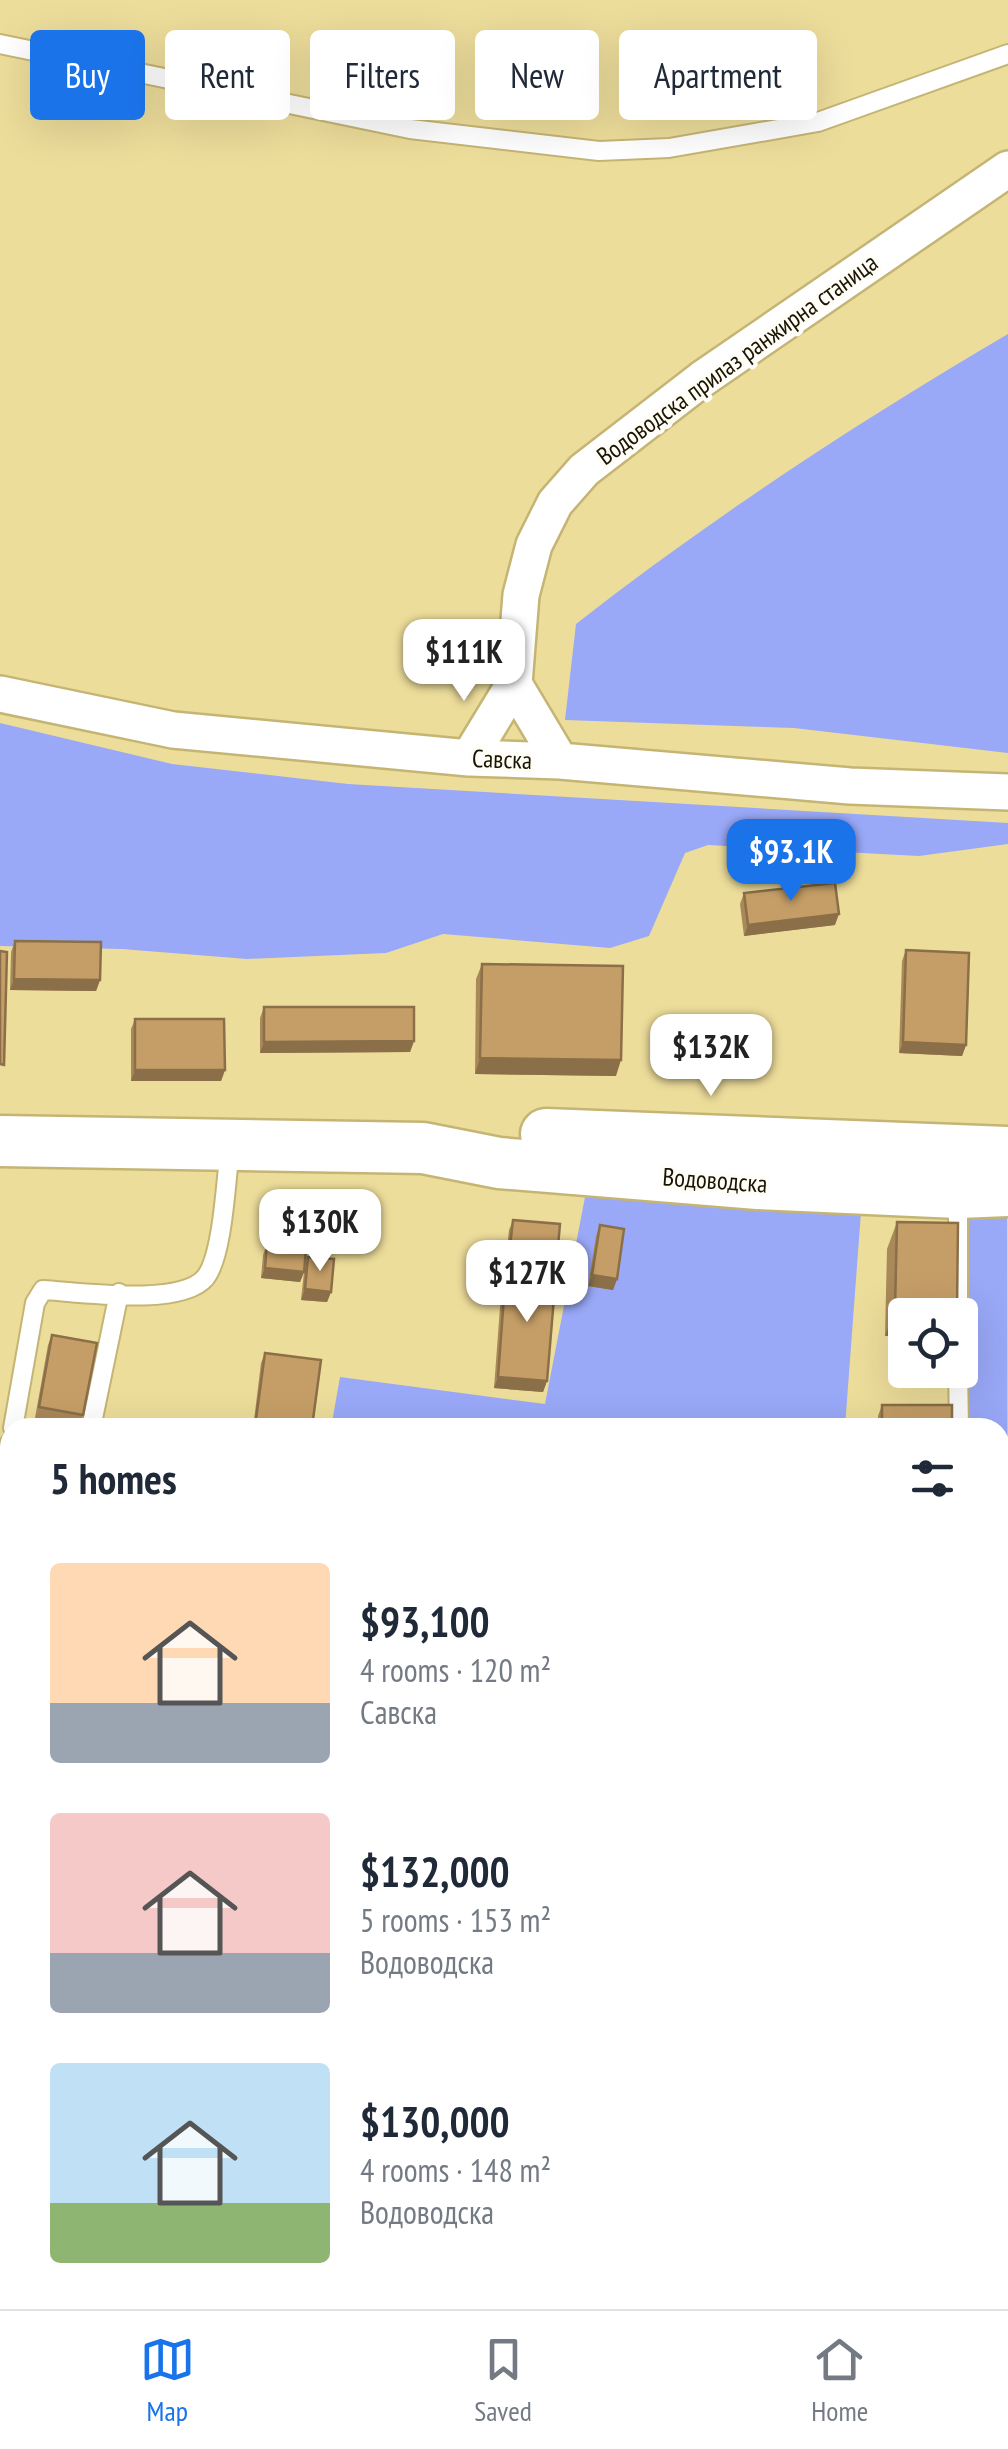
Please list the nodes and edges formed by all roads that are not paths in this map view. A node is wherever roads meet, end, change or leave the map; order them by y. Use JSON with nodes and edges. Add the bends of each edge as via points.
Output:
{"nodes":[{"id":1,"x":0,"y":44,"type":"edge"},
{"id":2,"x":1008,"y":54,"type":"edge"},
{"id":3,"x":1008,"y":169,"type":"edge"},
{"id":4,"x":514,"y":684,"type":"junction"},
{"id":5,"x":0,"y":694,"type":"edge"},
{"id":6,"x":469,"y":758,"type":"junction"},
{"id":7,"x":560,"y":761,"type":"junction"},
{"id":8,"x":1008,"y":792,"type":"edge"},
{"id":9,"x":0,"y":1141,"type":"edge"},
{"id":10,"x":231,"y":1142,"type":"junction"},
{"id":11,"x":423,"y":1148,"type":"junction"},
{"id":12,"x":1008,"y":1152,"type":"edge"},
{"id":13,"x":1008,"y":1191,"type":"edge"},
{"id":14,"x":958,"y":1193,"type":"junction"},
{"id":15,"x":119,"y":1294,"type":"junction"},
{"id":16,"x":958,"y":1298,"type":"edge"},
{"id":17,"x":958,"y":1388,"type":"edge"},
{"id":18,"x":15,"y":1418,"type":"edge"},
{"id":19,"x":93,"y":1418,"type":"edge"},
{"id":20,"x":958,"y":1418,"type":"edge"}],
"edges":[{"from":1,"to":2,"type":"lane","via":[[410,129],[599,151],[669,148],[818,122]]},
{"from":3,"to":4,"type":"street","name":"Водоводска прилаз ранжирна станица","via":[[702,379],[584,470],[555,503],[534,545],[521,596]]},
{"from":4,"to":6,"type":"street"},
{"from":4,"to":7,"type":"street"},
{"from":5,"to":6,"type":"street","name":"Савска","via":[[173,730]]},
{"from":6,"to":7,"type":"street","name":"Савска"},
{"from":7,"to":8,"type":"street","name":"Савска"},
{"from":9,"to":10,"type":"main road","name":"Водоводска"},
{"from":10,"to":11,"type":"main road","name":"Водоводска"},
{"from":10,"to":15,"type":"lane","via":[[214,1261],[204,1280],[185,1291]]},
{"from":11,"to":12,"type":"main road","name":"Водоводска","via":[[507,1132]]},
{"from":11,"to":14,"type":"main road","name":"Водоводска","via":[[499,1163]]},
{"from":13,"to":14,"type":"main road","name":"Водоводска"},
{"from":14,"to":16,"type":"lane"},
{"from":15,"to":18,"type":"lane","via":[[43,1290],[34,1302]]},
{"from":15,"to":19,"type":"lane"},
{"from":17,"to":20,"type":"lane"}]}
